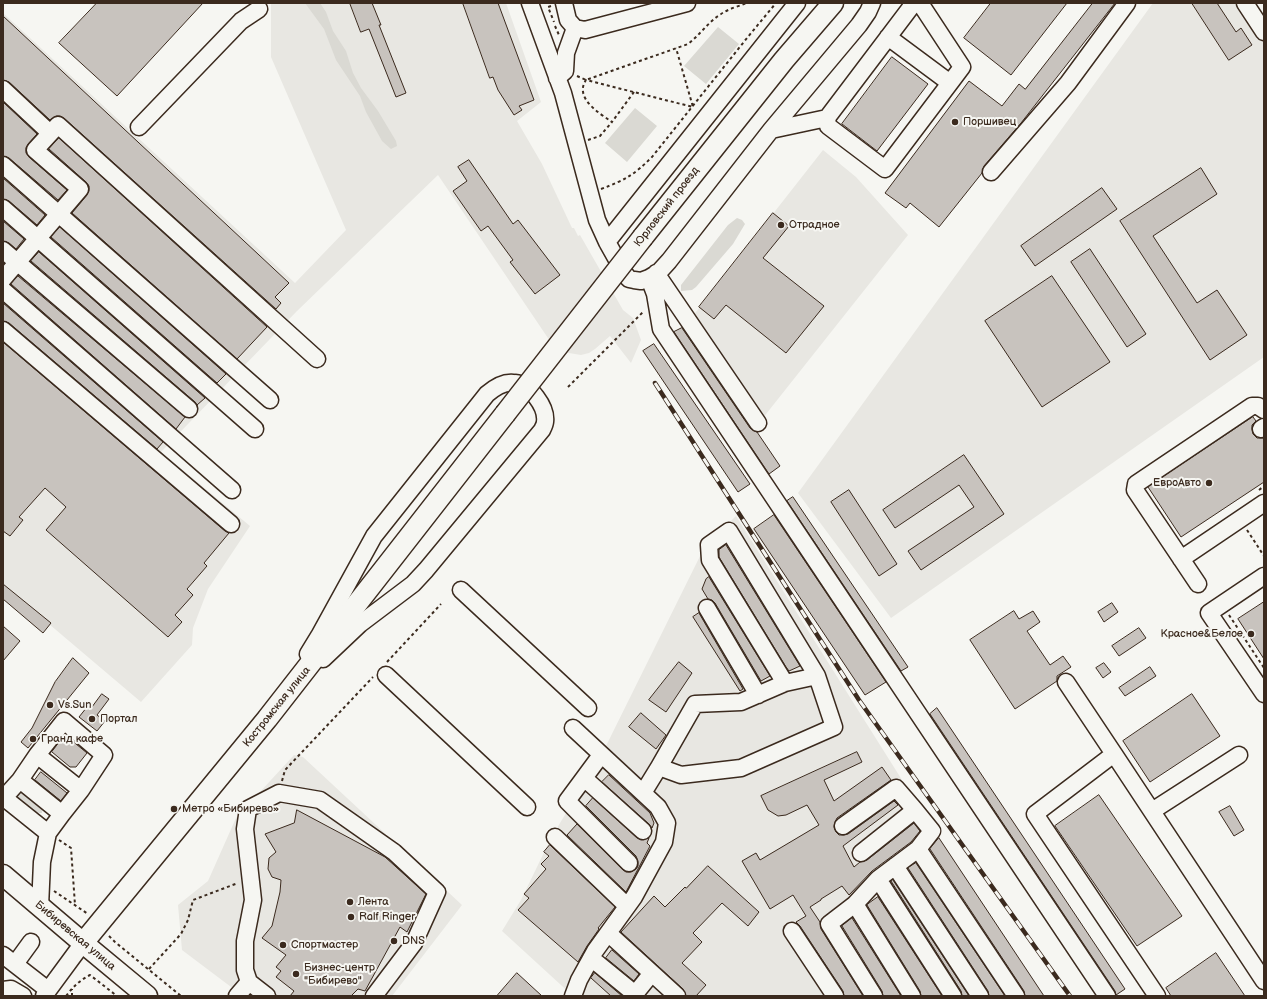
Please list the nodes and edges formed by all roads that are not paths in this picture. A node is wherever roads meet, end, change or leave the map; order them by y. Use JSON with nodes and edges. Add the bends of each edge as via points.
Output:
{"nodes":[{"id":1,"x":530,"y":3,"type":"edge"},
{"id":2,"x":564,"y":3,"type":"edge"},
{"id":3,"x":687,"y":3,"type":"edge"},
{"id":4,"x":797,"y":3,"type":"edge"},
{"id":5,"x":833,"y":3,"type":"edge"},
{"id":6,"x":872,"y":3,"type":"edge"},
{"id":7,"x":914,"y":3,"type":"edge"},
{"id":8,"x":920,"y":3,"type":"edge"},
{"id":9,"x":1127,"y":3,"type":"edge"},
{"id":10,"x":1245,"y":3,"type":"edge"},
{"id":11,"x":260,"y":5,"type":"edge"},
{"id":12,"x":575,"y":28,"type":"junction"},
{"id":13,"x":1264,"y":32,"type":"edge"},
{"id":14,"x":888,"y":36,"type":"junction"},
{"id":15,"x":561,"y":74,"type":"junction"},
{"id":16,"x":950,"y":83,"type":"junction"},
{"id":17,"x":3,"y":89,"type":"edge"},
{"id":18,"x":827,"y":118,"type":"junction"},
{"id":19,"x":139,"y":127,"type":"dead end"},
{"id":20,"x":771,"y":130,"type":"junction"},
{"id":21,"x":50,"y":133,"type":"junction"},
{"id":22,"x":3,"y":164,"type":"edge"},
{"id":23,"x":991,"y":172,"type":"dead end"},
{"id":24,"x":3,"y":208,"type":"edge"},
{"id":25,"x":58,"y":213,"type":"junction"},
{"id":26,"x":37,"y":238,"type":"junction"},
{"id":27,"x":606,"y":242,"type":"junction"},
{"id":28,"x":3,"y":250,"type":"edge"},
{"id":29,"x":17,"y":262,"type":"junction"},
{"id":30,"x":652,"y":276,"type":"junction"},
{"id":31,"x":3,"y":279,"type":"edge"},
{"id":32,"x":3,"y":290,"type":"edge"},
{"id":33,"x":3,"y":330,"type":"edge"},
{"id":34,"x":318,"y":359,"type":"dead end"},
{"id":35,"x":270,"y":400,"type":"dead end"},
{"id":36,"x":189,"y":409,"type":"dead end"},
{"id":37,"x":1264,"y":410,"type":"edge"},
{"id":38,"x":505,"y":414,"type":"joint"},
{"id":39,"x":758,"y":423,"type":"dead end"},
{"id":40,"x":255,"y":429,"type":"dead end"},
{"id":41,"x":232,"y":490,"type":"dead end"},
{"id":42,"x":1264,"y":503,"type":"edge"},
{"id":43,"x":231,"y":524,"type":"dead end"},
{"id":44,"x":1181,"y":559,"type":"junction"},
{"id":45,"x":1264,"y":576,"type":"edge"},
{"id":46,"x":1198,"y":584,"type":"dead end"},
{"id":47,"x":461,"y":590,"type":"dead end"},
{"id":48,"x":707,"y":608,"type":"dead end"},
{"id":49,"x":381,"y":671,"type":"road end"},
{"id":50,"x":817,"y":676,"type":"junction"},
{"id":51,"x":1066,"y":682,"type":"dead end"},
{"id":52,"x":785,"y":683,"type":"junction"},
{"id":53,"x":291,"y":689,"type":"junction"},
{"id":54,"x":1264,"y":694,"type":"edge"},
{"id":55,"x":758,"y":695,"type":"junction"},
{"id":56,"x":588,"y":708,"type":"dead end"},
{"id":57,"x":267,"y":720,"type":"junction"},
{"id":58,"x":573,"y":728,"type":"dead end"},
{"id":59,"x":1114,"y":754,"type":"junction"},
{"id":60,"x":37,"y":755,"type":"junction"},
{"id":61,"x":601,"y":755,"type":"junction"},
{"id":62,"x":1239,"y":755,"type":"dead end"},
{"id":63,"x":659,"y":767,"type":"junction"},
{"id":64,"x":584,"y":778,"type":"junction"},
{"id":65,"x":20,"y":780,"type":"junction"},
{"id":66,"x":80,"y":790,"type":"junction"},
{"id":67,"x":643,"y":793,"type":"junction"},
{"id":68,"x":3,"y":798,"type":"edge"},
{"id":69,"x":527,"y":807,"type":"dead end"},
{"id":70,"x":915,"y":810,"type":"junction"},
{"id":71,"x":1152,"y":811,"type":"junction"},
{"id":72,"x":62,"y":814,"type":"junction"},
{"id":73,"x":843,"y":826,"type":"dead end"},
{"id":74,"x":642,"y":831,"type":"dead end"},
{"id":75,"x":48,"y":833,"type":"junction"},
{"id":76,"x":555,"y":837,"type":"dead end"},
{"id":77,"x":918,"y":849,"type":"junction"},
{"id":78,"x":861,"y":853,"type":"dead end"},
{"id":79,"x":630,"y":863,"type":"dead end"},
{"id":80,"x":895,"y":866,"type":"junction"},
{"id":81,"x":3,"y":875,"type":"edge"},
{"id":82,"x":878,"y":879,"type":"junction"},
{"id":83,"x":855,"y":904,"type":"junction"},
{"id":84,"x":627,"y":906,"type":"junction"},
{"id":85,"x":40,"y":907,"type":"junction"},
{"id":86,"x":792,"y":931,"type":"dead end"},
{"id":87,"x":608,"y":933,"type":"junction"},
{"id":88,"x":28,"y":940,"type":"dead end"},
{"id":89,"x":83,"y":943,"type":"junction"},
{"id":90,"x":591,"y":958,"type":"junction"},
{"id":91,"x":9,"y":959,"type":"edge"},
{"id":92,"x":652,"y":974,"type":"junction"},
{"id":93,"x":1264,"y":981,"type":"edge"},
{"id":94,"x":249,"y":982,"type":"junction"},
{"id":95,"x":3,"y":990,"type":"edge"},
{"id":96,"x":46,"y":993,"type":"edge"},
{"id":97,"x":636,"y":995,"type":"edge"},
{"id":98,"x":23,"y":996,"type":"edge"},
{"id":99,"x":147,"y":996,"type":"edge"},
{"id":100,"x":237,"y":996,"type":"edge"},
{"id":101,"x":267,"y":996,"type":"edge"},
{"id":102,"x":374,"y":996,"type":"edge"},
{"id":103,"x":573,"y":996,"type":"edge"},
{"id":104,"x":677,"y":996,"type":"edge"},
{"id":105,"x":835,"y":996,"type":"edge"},
{"id":106,"x":874,"y":996,"type":"edge"},
{"id":107,"x":912,"y":996,"type":"edge"},
{"id":108,"x":953,"y":996,"type":"edge"},
{"id":109,"x":980,"y":996,"type":"edge"},
{"id":110,"x":1016,"y":996,"type":"edge"},
{"id":111,"x":1107,"y":996,"type":"edge"},
{"id":112,"x":1157,"y":996,"type":"edge"}],
"edges":[{"from":1,"to":15,"type":"street"},
{"from":2,"to":12,"type":"street","via":[[568,20]]},
{"from":3,"to":12,"type":"street","via":[[586,30]]},
{"from":4,"to":27,"type":"street"},
{"from":5,"to":38,"type":"main road","name":"Юрловский проезд","bridge":true,"via":[[784,60]]},
{"from":6,"to":20,"type":"street","via":[[859,25]]},
{"from":7,"to":14,"type":"street"},
{"from":8,"to":16,"type":"street","via":[[962,67]]},
{"from":9,"to":23,"type":"street","via":[[1068,84]]},
{"from":10,"to":13,"type":"street"},
{"from":11,"to":19,"type":"street","via":[[241,21]]},
{"from":12,"to":15,"type":"street"},
{"from":14,"to":16,"type":"street"},
{"from":14,"to":18,"type":"street"},
{"from":15,"to":27,"type":"street","via":[[563,93],[597,220]]},
{"from":16,"to":18,"type":"street","via":[[885,169],[828,126]]},
{"from":17,"to":21,"type":"street"},
{"from":18,"to":20,"type":"street"},
{"from":20,"to":30,"type":"street","via":[[669,261]]},
{"from":21,"to":25,"type":"street","via":[[35,150],[80,189]]},
{"from":21,"to":34,"type":"street","via":[[58,125]]},
{"from":22,"to":25,"type":"street"},
{"from":24,"to":26,"type":"street"},
{"from":25,"to":26,"type":"street"},
{"from":25,"to":35,"type":"street"},
{"from":26,"to":29,"type":"street"},
{"from":26,"to":40,"type":"street"},
{"from":27,"to":30,"type":"street","via":[[630,279],[641,281]]},
{"from":28,"to":29,"type":"street"},
{"from":29,"to":31,"type":"street"},
{"from":29,"to":36,"type":"street"},
{"from":30,"to":39,"type":"street"},
{"from":30,"to":111,"type":"street","via":[[661,329]]},
{"from":32,"to":41,"type":"street"},
{"from":33,"to":43,"type":"street"},
{"from":37,"to":44,"type":"street","via":[[1252,406],[1136,484],[1135,490],[1151,503]]},
{"from":38,"to":53,"type":"main road","name":"Костромская улица"},
{"from":42,"to":44,"type":"street"},
{"from":44,"to":46,"type":"street"},
{"from":45,"to":54,"type":"street","via":[[1210,613]]},
{"from":47,"to":56,"type":"street"},
{"from":48,"to":55,"type":"street"},
{"from":49,"to":69,"type":"street"},
{"from":50,"to":52,"type":"street"},
{"from":50,"to":52,"type":"street","via":[[729,531],[709,545],[710,560]]},
{"from":50,"to":63,"type":"street","via":[[834,727],[741,768],[681,775]]},
{"from":51,"to":59,"type":"street"},
{"from":52,"to":55,"type":"street"},
{"from":53,"to":57,"type":"main road","name":"Костромская улица"},
{"from":53,"to":57,"type":"street","via":[[360,624],[413,584],[542,430],[545,422],[544,411],[531,390],[524,385],[505,383],[495,387],[474,410],[374,536],[319,636]]},
{"from":55,"to":63,"type":"street","via":[[741,702],[695,704]]},
{"from":57,"to":89,"type":"main road","name":"Костромская улица"},
{"from":58,"to":61,"type":"street"},
{"from":59,"to":71,"type":"street"},
{"from":59,"to":112,"type":"street","via":[[1035,814]]},
{"from":60,"to":65,"type":"street"},
{"from":60,"to":66,"type":"street"},
{"from":60,"to":66,"type":"street","via":[[64,721],[104,755]]},
{"from":61,"to":64,"type":"street"},
{"from":61,"to":67,"type":"street"},
{"from":62,"to":71,"type":"street"},
{"from":63,"to":67,"type":"street"},
{"from":64,"to":74,"type":"street"},
{"from":64,"to":79,"type":"street","via":[[567,801]]},
{"from":65,"to":68,"type":"street"},
{"from":65,"to":72,"type":"street"},
{"from":66,"to":72,"type":"street"},
{"from":67,"to":84,"type":"street","via":[[658,808],[667,823],[664,842]]},
{"from":68,"to":75,"type":"street"},
{"from":70,"to":73,"type":"street","via":[[896,788]]},
{"from":70,"to":77,"type":"street","via":[[932,831]]},
{"from":70,"to":78,"type":"street"},
{"from":71,"to":93,"type":"street"},
{"from":72,"to":75,"type":"street"},
{"from":75,"to":85,"type":"street","via":[[42,862]]},
{"from":76,"to":84,"type":"street"},
{"from":77,"to":80,"type":"street"},
{"from":77,"to":110,"type":"street"},
{"from":80,"to":82,"type":"street"},
{"from":80,"to":109,"type":"street"},
{"from":81,"to":85,"type":"main road","name":"Бибиревская улица"},
{"from":82,"to":83,"type":"street"},
{"from":82,"to":108,"type":"street"},
{"from":83,"to":106,"type":"street","via":[[828,924]]},
{"from":83,"to":107,"type":"street"},
{"from":84,"to":87,"type":"street"},
{"from":85,"to":89,"type":"main road","name":"Бибиревская улица"},
{"from":86,"to":105,"type":"street"},
{"from":87,"to":90,"type":"street"},
{"from":87,"to":92,"type":"street"},
{"from":88,"to":91,"type":"street"},
{"from":89,"to":96,"type":"street","name":"Костромская улица"},
{"from":89,"to":99,"type":"main road","name":"Бибиревская улица"},
{"from":90,"to":97,"type":"street"},
{"from":90,"to":103,"type":"street"},
{"from":91,"to":96,"type":"street"},
{"from":92,"to":97,"type":"street"},
{"from":92,"to":104,"type":"street"},
{"from":94,"to":100,"type":"street"},
{"from":94,"to":101,"type":"street"},
{"from":94,"to":102,"type":"street","via":[[245,970],[245,942],[253,900],[245,829],[248,809],[279,793],[320,800],[394,852],[437,892],[414,942]]},
{"from":95,"to":98,"type":"street","via":[[11,989]]}]}
